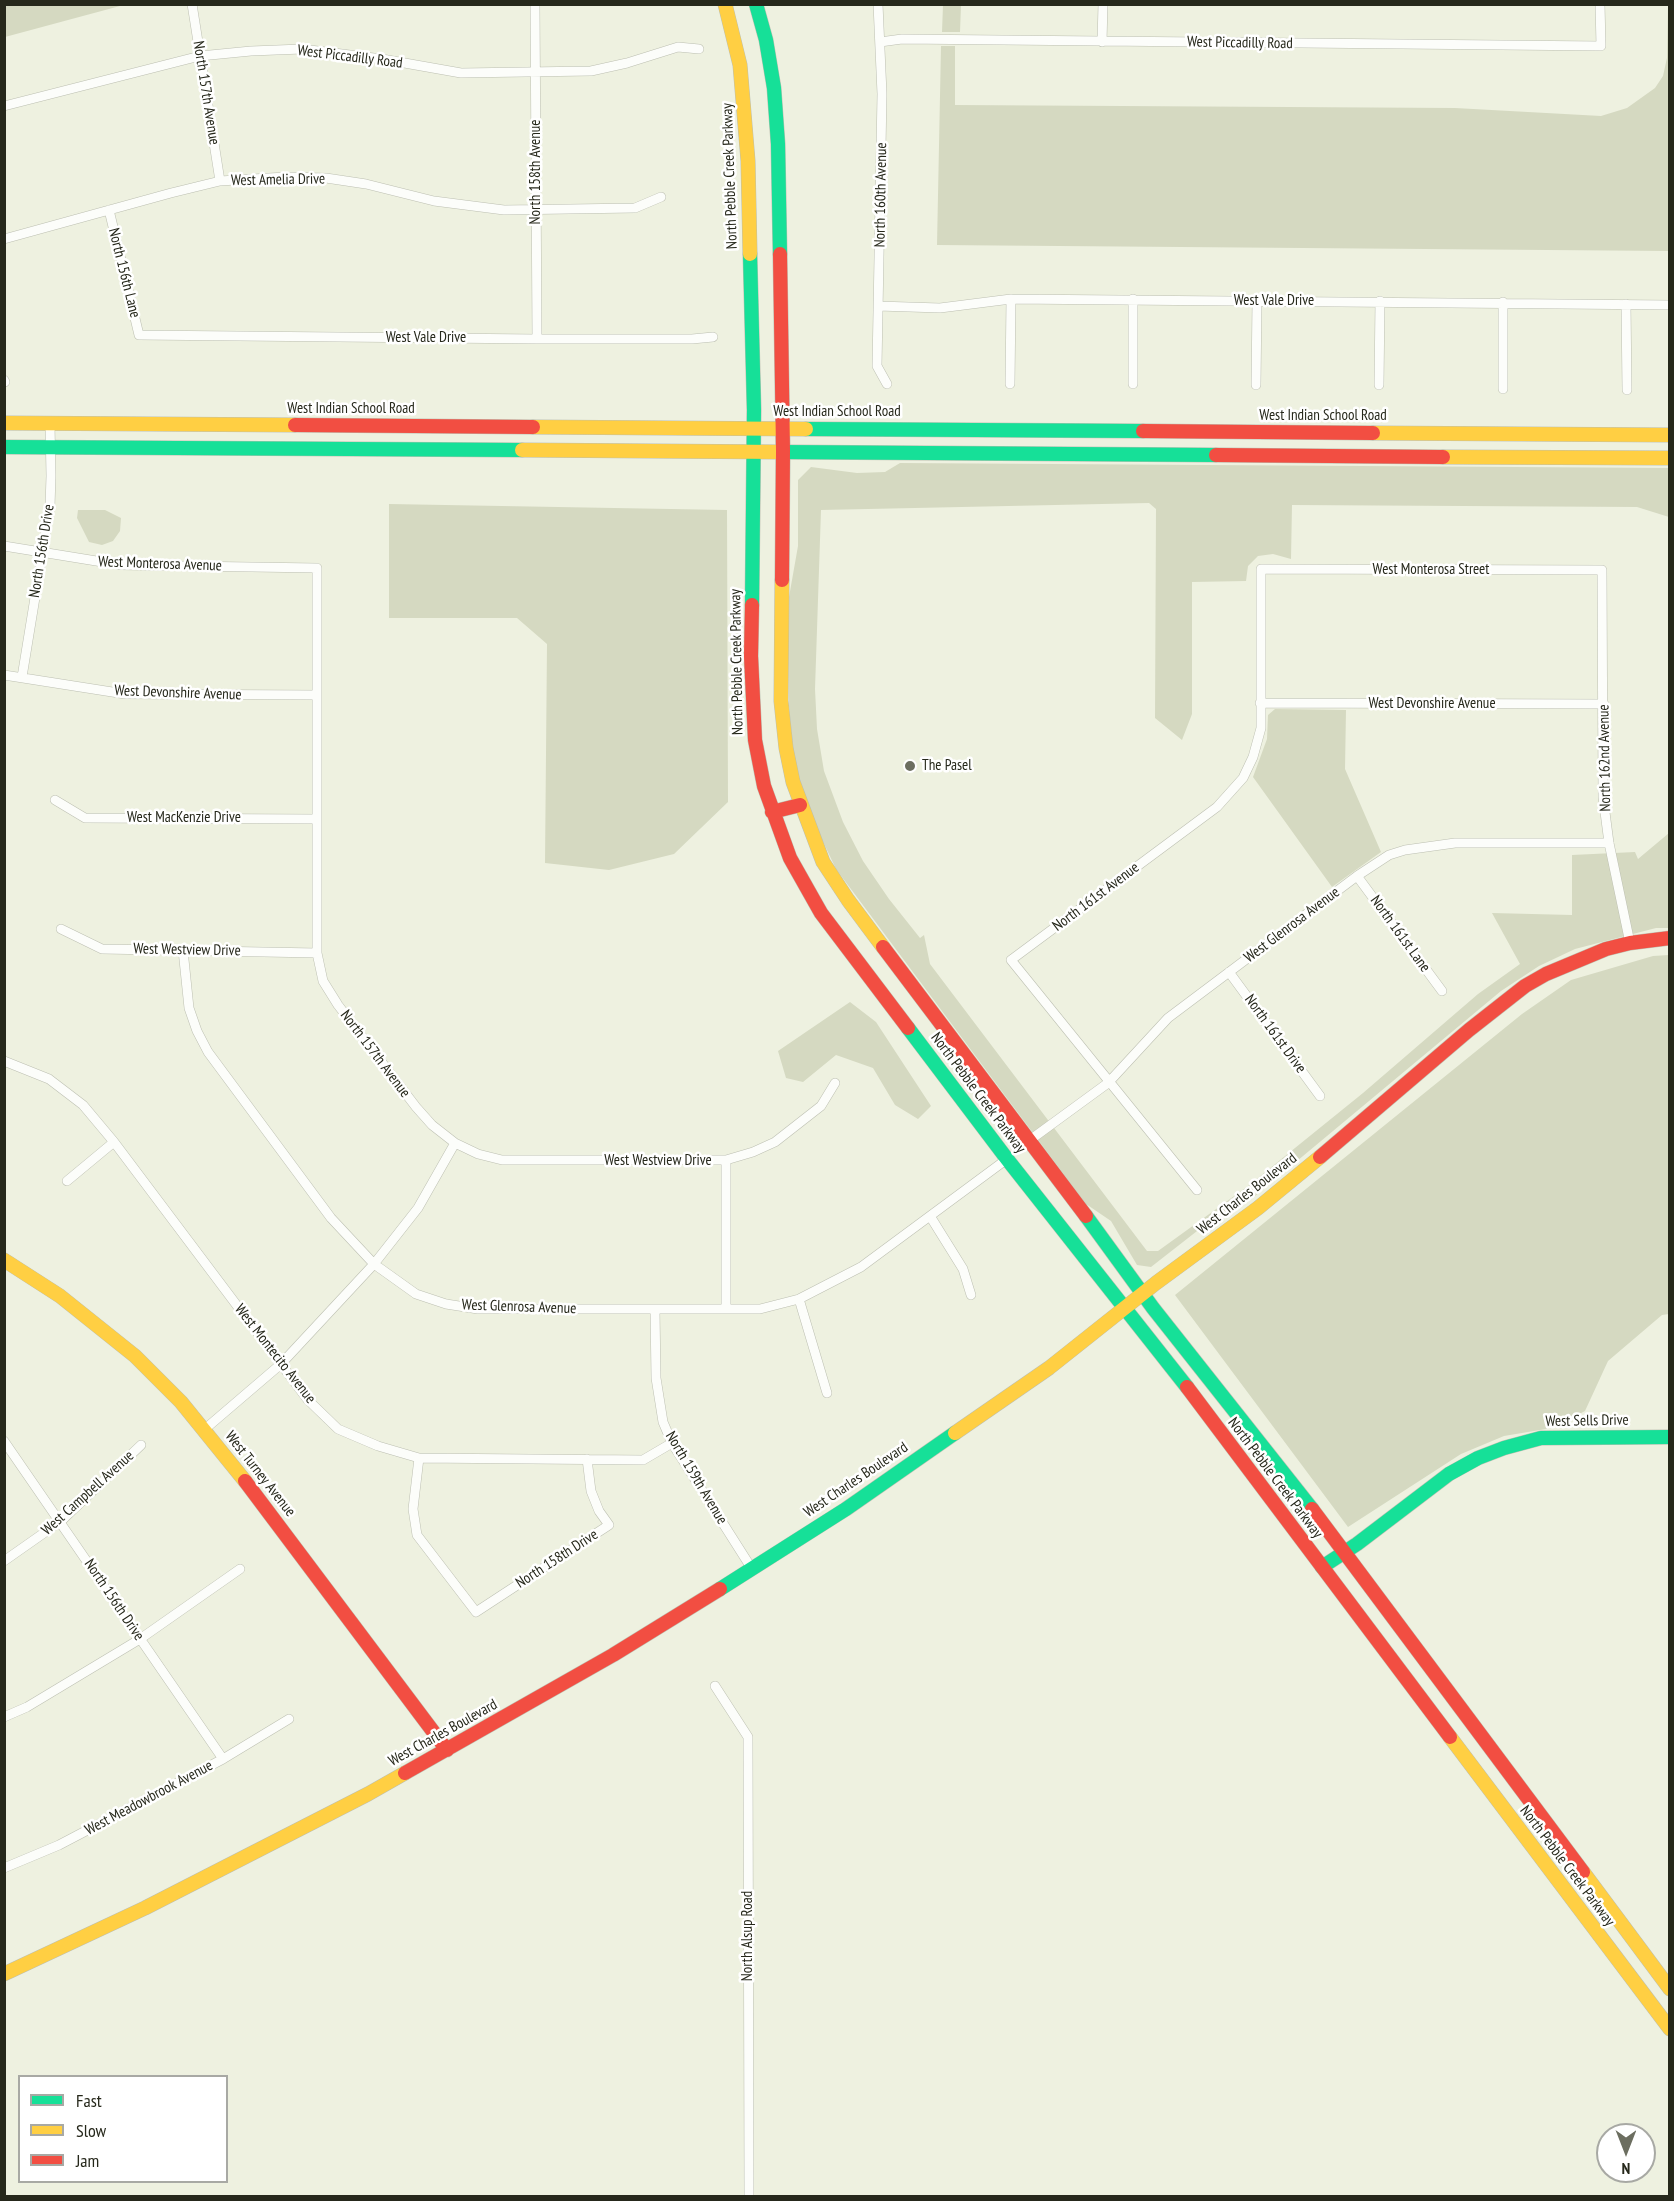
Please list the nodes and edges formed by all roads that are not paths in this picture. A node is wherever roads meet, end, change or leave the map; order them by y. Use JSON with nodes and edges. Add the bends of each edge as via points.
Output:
{"nodes":[{"id":1,"x":192,"y":4,"type":"edge"},
{"id":2,"x":535,"y":4,"type":"edge"},
{"id":3,"x":725,"y":4,"type":"edge"},
{"id":4,"x":756,"y":4,"type":"edge"},
{"id":5,"x":878,"y":4,"type":"edge"},
{"id":6,"x":1102,"y":4,"type":"edge"},
{"id":7,"x":1600,"y":4,"type":"edge"},
{"id":8,"x":880,"y":42,"type":"junction"},
{"id":9,"x":1102,"y":42,"type":"junction"},
{"id":10,"x":699,"y":49,"type":"dead end"},
{"id":11,"x":200,"y":56,"type":"junction"},
{"id":12,"x":535,"y":72,"type":"junction"},
{"id":13,"x":4,"y":106,"type":"edge"},
{"id":14,"x":220,"y":182,"type":"junction"},
{"id":15,"x":661,"y":197,"type":"dead end"},
{"id":16,"x":536,"y":208,"type":"junction"},
{"id":17,"x":109,"y":210,"type":"junction"},
{"id":18,"x":4,"y":239,"type":"edge"},
{"id":19,"x":1011,"y":299,"type":"junction"},
{"id":20,"x":1133,"y":299,"type":"junction"},
{"id":21,"x":1257,"y":300,"type":"junction"},
{"id":22,"x":1380,"y":301,"type":"junction"},
{"id":23,"x":1503,"y":302,"type":"junction"},
{"id":24,"x":1626,"y":304,"type":"junction"},
{"id":25,"x":1670,"y":304,"type":"edge"},
{"id":26,"x":878,"y":306,"type":"junction"},
{"id":27,"x":139,"y":335,"type":"joint"},
{"id":28,"x":713,"y":337,"type":"dead end"},
{"id":29,"x":537,"y":339,"type":"junction"},
{"id":30,"x":887,"y":384,"type":"dead end"},
{"id":31,"x":1010,"y":384,"type":"dead end"},
{"id":32,"x":1133,"y":384,"type":"dead end"},
{"id":33,"x":1256,"y":385,"type":"dead end"},
{"id":34,"x":1379,"y":385,"type":"dead end"},
{"id":35,"x":1503,"y":389,"type":"dead end"},
{"id":36,"x":1626,"y":390,"type":"dead end"},
{"id":37,"x":4,"y":423,"type":"edge"},
{"id":38,"x":50,"y":424,"type":"junction"},
{"id":39,"x":754,"y":428,"type":"junction"},
{"id":40,"x":782,"y":428,"type":"junction"},
{"id":41,"x":1670,"y":435,"type":"edge"},
{"id":42,"x":4,"y":447,"type":"edge"},
{"id":43,"x":50,"y":447,"type":"junction"},
{"id":44,"x":783,"y":451,"type":"junction"},
{"id":45,"x":753,"y":452,"type":"junction"},
{"id":46,"x":1670,"y":458,"type":"edge"},
{"id":47,"x":4,"y":546,"type":"edge"},
{"id":48,"x":42,"y":553,"type":"junction"},
{"id":49,"x":317,"y":568,"type":"joint"},
{"id":50,"x":1260,"y":570,"type":"joint"},
{"id":51,"x":1602,"y":570,"type":"joint"},
{"id":52,"x":4,"y":675,"type":"edge"},
{"id":53,"x":22,"y":677,"type":"junction"},
{"id":54,"x":317,"y":695,"type":"junction"},
{"id":55,"x":1260,"y":703,"type":"junction"},
{"id":56,"x":1604,"y":704,"type":"junction"},
{"id":57,"x":55,"y":800,"type":"dead end"},
{"id":58,"x":800,"y":805,"type":"junction"},
{"id":59,"x":772,"y":812,"type":"junction"},
{"id":60,"x":317,"y":819,"type":"junction"},
{"id":61,"x":1609,"y":843,"type":"junction"},
{"id":62,"x":1357,"y":876,"type":"junction"},
{"id":63,"x":61,"y":928,"type":"dead end"},
{"id":64,"x":1670,"y":938,"type":"edge"},
{"id":65,"x":1630,"y":944,"type":"junction"},
{"id":66,"x":183,"y":950,"type":"junction"},
{"id":67,"x":317,"y":953,"type":"junction"},
{"id":68,"x":1229,"y":972,"type":"junction"},
{"id":69,"x":1442,"y":992,"type":"dead end"},
{"id":70,"x":4,"y":1061,"type":"edge"},
{"id":71,"x":835,"y":1083,"type":"dead end"},
{"id":72,"x":1108,"y":1083,"type":"junction"},
{"id":73,"x":1320,"y":1096,"type":"dead end"},
{"id":74,"x":1030,"y":1140,"type":"junction"},
{"id":75,"x":114,"y":1142,"type":"junction"},
{"id":76,"x":455,"y":1143,"type":"junction"},
{"id":77,"x":1007,"y":1159,"type":"junction"},
{"id":78,"x":726,"y":1160,"type":"junction"},
{"id":79,"x":67,"y":1181,"type":"dead end"},
{"id":80,"x":1197,"y":1190,"type":"dead end"},
{"id":81,"x":930,"y":1216,"type":"junction"},
{"id":82,"x":4,"y":1260,"type":"edge"},
{"id":83,"x":374,"y":1264,"type":"junction"},
{"id":84,"x":1143,"y":1293,"type":"junction"},
{"id":85,"x":971,"y":1295,"type":"dead end"},
{"id":86,"x":799,"y":1299,"type":"junction"},
{"id":87,"x":726,"y":1309,"type":"junction"},
{"id":88,"x":1125,"y":1309,"type":"junction"},
{"id":89,"x":655,"y":1310,"type":"junction"},
{"id":90,"x":281,"y":1364,"type":"junction"},
{"id":91,"x":827,"y":1393,"type":"dead end"},
{"id":92,"x":205,"y":1429,"type":"junction"},
{"id":93,"x":1670,"y":1437,"type":"edge"},
{"id":94,"x":4,"y":1441,"type":"edge"},
{"id":95,"x":672,"y":1443,"type":"junction"},
{"id":96,"x":141,"y":1446,"type":"dead end"},
{"id":97,"x":419,"y":1458,"type":"junction"},
{"id":98,"x":587,"y":1459,"type":"junction"},
{"id":99,"x":61,"y":1521,"type":"junction"},
{"id":100,"x":1345,"y":1551,"type":"junction"},
{"id":101,"x":4,"y":1561,"type":"edge"},
{"id":102,"x":1322,"y":1567,"type":"junction"},
{"id":103,"x":240,"y":1569,"type":"dead end"},
{"id":104,"x":752,"y":1569,"type":"junction"},
{"id":105,"x":140,"y":1639,"type":"junction"},
{"id":106,"x":715,"y":1686,"type":"dead end"},
{"id":107,"x":4,"y":1717,"type":"edge"},
{"id":108,"x":290,"y":1719,"type":"dead end"},
{"id":109,"x":447,"y":1750,"type":"junction"},
{"id":110,"x":224,"y":1759,"type":"junction"},
{"id":111,"x":1546,"y":1824,"type":"junction"},
{"id":112,"x":1526,"y":1838,"type":"junction"},
{"id":113,"x":4,"y":1868,"type":"edge"},
{"id":114,"x":4,"y":1974,"type":"edge"},
{"id":115,"x":1670,"y":1989,"type":"edge"},
{"id":116,"x":1670,"y":2028,"type":"edge"},
{"id":117,"x":749,"y":2196,"type":"edge"}],
"edges":[{"from":1,"to":11,"type":"street","name":"North 157th Avenue"},
{"from":2,"to":12,"type":"street","name":"North 158th Avenue"},
{"from":3,"to":39,"type":"main road","name":"North Pebble Creek Parkway","via":[[740,65],[746,133]]},
{"from":4,"to":40,"type":"main road","name":"North Pebble Creek Parkway","via":[[774,88],[778,144]]},
{"from":5,"to":8,"type":"street","name":"North 160th Avenue"},
{"from":6,"to":9,"type":"street"},
{"from":7,"to":9,"type":"street","name":"West Piccadilly Road","via":[[1601,46]]},
{"from":8,"to":9,"type":"street","name":"West Piccadilly Road"},
{"from":8,"to":26,"type":"street","name":"North 160th Avenue"},
{"from":10,"to":12,"type":"street","name":"West Piccadilly Road","via":[[678,47],[591,71]]},
{"from":11,"to":12,"type":"street","name":"West Piccadilly Road","via":[[302,49],[460,73]]},
{"from":11,"to":13,"type":"street","name":"West Piccadilly Road"},
{"from":11,"to":14,"type":"street","name":"North 157th Avenue"},
{"from":12,"to":16,"type":"street","name":"North 158th Avenue"},
{"from":14,"to":16,"type":"street","name":"West Amelia Drive","via":[[327,178],[456,205],[504,210]]},
{"from":14,"to":17,"type":"street","name":"West Amelia Drive"},
{"from":15,"to":16,"type":"street","name":"West Amelia Drive","via":[[635,208]]},
{"from":16,"to":29,"type":"street","name":"North 158th Avenue"},
{"from":17,"to":18,"type":"street","name":"West Amelia Drive"},
{"from":17,"to":27,"type":"street","name":"North 156th Lane"},
{"from":19,"to":20,"type":"street","name":"West Vale Drive"},
{"from":19,"to":26,"type":"street","name":"West Vale Drive","via":[[940,308]]},
{"from":19,"to":31,"type":"street"},
{"from":20,"to":21,"type":"street","name":"West Vale Drive"},
{"from":20,"to":32,"type":"street"},
{"from":21,"to":22,"type":"street","name":"West Vale Drive"},
{"from":21,"to":33,"type":"street"},
{"from":22,"to":23,"type":"street","name":"West Vale Drive"},
{"from":22,"to":34,"type":"street"},
{"from":23,"to":24,"type":"street","name":"West Vale Drive"},
{"from":23,"to":35,"type":"street"},
{"from":24,"to":25,"type":"street","name":"West Vale Drive"},
{"from":24,"to":36,"type":"street"},
{"from":26,"to":30,"type":"street","name":"North 160th Avenue","via":[[877,366]]},
{"from":27,"to":29,"type":"street","name":"West Vale Drive"},
{"from":28,"to":29,"type":"street","name":"West Vale Drive"},
{"from":37,"to":38,"type":"main road","name":"West Indian School Road"},
{"from":38,"to":39,"type":"main road","name":"West Indian School Road"},
{"from":38,"to":43,"type":"street","name":"North 156th Drive"},
{"from":39,"to":40,"type":"main road","name":"West Indian School Road"},
{"from":39,"to":45,"type":"main road","name":"North Pebble Creek Parkway"},
{"from":40,"to":41,"type":"main road","name":"West Indian School Road"},
{"from":40,"to":44,"type":"main road","name":"North Pebble Creek Parkway"},
{"from":42,"to":43,"type":"main road"},
{"from":43,"to":45,"type":"main road"},
{"from":43,"to":48,"type":"street","name":"North 156th Drive","via":[[51,490]]},
{"from":44,"to":45,"type":"main road"},
{"from":44,"to":46,"type":"main road"},
{"from":44,"to":58,"type":"main road","name":"North Pebble Creek Parkway","via":[[781,701],[786,748]]},
{"from":45,"to":59,"type":"main road","name":"North Pebble Creek Parkway","via":[[752,710],[758,759]]},
{"from":47,"to":48,"type":"street","name":"West Monterosa Avenue"},
{"from":48,"to":49,"type":"street","name":"West Monterosa Avenue","via":[[140,566]]},
{"from":48,"to":53,"type":"street","name":"North 156th Drive"},
{"from":49,"to":54,"type":"street","name":"North 157th Avenue"},
{"from":50,"to":51,"type":"street","name":"West Monterosa Street"},
{"from":50,"to":55,"type":"street","name":"North 161st Avenue"},
{"from":51,"to":56,"type":"street","name":"North 162nd Avenue"},
{"from":52,"to":53,"type":"street","name":"West Devonshire Avenue"},
{"from":53,"to":54,"type":"street","name":"West Devonshire Avenue","via":[[125,694]]},
{"from":54,"to":60,"type":"street","name":"North 157th Avenue"},
{"from":55,"to":56,"type":"street","name":"West Devonshire Avenue"},
{"from":55,"to":72,"type":"street","name":"North 161st Avenue","via":[[1260,728],[1253,757],[1243,778],[1217,807],[1011,960]]},
{"from":56,"to":61,"type":"street","name":"North 162nd Avenue","via":[[1604,797]]},
{"from":57,"to":60,"type":"street","name":"West MacKenzie Drive","via":[[85,818]]},
{"from":58,"to":59,"type":"main road"},
{"from":58,"to":74,"type":"main road","name":"North Pebble Creek Parkway","via":[[823,862],[848,900]]},
{"from":59,"to":77,"type":"main road","name":"North Pebble Creek Parkway","via":[[801,879],[821,913]]},
{"from":60,"to":67,"type":"street","name":"North 157th Avenue"},
{"from":61,"to":62,"type":"street","name":"West Glenrosa Avenue","via":[[1425,846],[1389,855]]},
{"from":61,"to":65,"type":"street","name":"North 162nd Avenue"},
{"from":62,"to":68,"type":"street","name":"West Glenrosa Avenue"},
{"from":62,"to":69,"type":"street","name":"North 161st Lane"},
{"from":63,"to":66,"type":"street","name":"West Westview Drive","via":[[102,949]]},
{"from":64,"to":65,"type":"main road","name":"West Charles Boulevard"},
{"from":65,"to":84,"type":"main road","name":"West Charles Boulevard","via":[[1588,956],[1525,986],[1297,1177]]},
{"from":66,"to":67,"type":"street","name":"West Westview Drive"},
{"from":66,"to":83,"type":"street","name":"West Glenrosa Avenue","via":[[189,1008],[208,1052],[331,1218]]},
{"from":67,"to":76,"type":"street","name":"North 157th Avenue","via":[[323,981],[338,1005],[416,1107]]},
{"from":68,"to":72,"type":"street","name":"West Glenrosa Avenue","via":[[1168,1018]]},
{"from":68,"to":73,"type":"street","name":"North 161st Drive"},
{"from":70,"to":75,"type":"street","name":"West Montecito Avenue","via":[[49,1079],[83,1105]]},
{"from":71,"to":78,"type":"street","name":"West Westview Drive","via":[[822,1106],[775,1142]]},
{"from":72,"to":74,"type":"street","name":"West Glenrosa Avenue"},
{"from":72,"to":80,"type":"street","name":"North 161st Avenue"},
{"from":74,"to":84,"type":"main road","name":"North Pebble Creek Parkway"},
{"from":75,"to":79,"type":"street"},
{"from":75,"to":90,"type":"street","name":"West Montecito Avenue"},
{"from":76,"to":78,"type":"street","name":"West Westview Drive","via":[[502,1160]]},
{"from":76,"to":83,"type":"street","via":[[418,1208]]},
{"from":77,"to":81,"type":"street","name":"West Glenrosa Avenue"},
{"from":77,"to":88,"type":"main road","name":"North Pebble Creek Parkway"},
{"from":78,"to":87,"type":"street"},
{"from":81,"to":85,"type":"street","via":[[963,1269]]},
{"from":81,"to":86,"type":"street","name":"West Glenrosa Avenue","via":[[861,1267]]},
{"from":82,"to":92,"type":"main road","name":"West Turney Avenue","via":[[60,1296],[107,1333]]},
{"from":83,"to":89,"type":"street","name":"West Glenrosa Avenue","via":[[416,1294],[446,1304],[478,1309]]},
{"from":83,"to":90,"type":"street"},
{"from":84,"to":88,"type":"main road","name":"West Charles Boulevard"},
{"from":84,"to":100,"type":"main road","name":"North Pebble Creek Parkway"},
{"from":86,"to":87,"type":"street","name":"West Glenrosa Avenue","via":[[760,1309]]},
{"from":86,"to":91,"type":"street"},
{"from":87,"to":89,"type":"street","name":"West Glenrosa Avenue"},
{"from":88,"to":102,"type":"main road","name":"North Pebble Creek Parkway"},
{"from":88,"to":104,"type":"main road","name":"West Charles Boulevard","via":[[1049,1368]]},
{"from":89,"to":95,"type":"street","name":"North 159th Avenue","via":[[657,1389],[663,1422]]},
{"from":90,"to":92,"type":"street"},
{"from":90,"to":97,"type":"street","name":"West Montecito Avenue","via":[[308,1400],[338,1429]]},
{"from":92,"to":109,"type":"main road","name":"West Turney Avenue"},
{"from":93,"to":100,"type":"main road","name":"West Sells Drive","via":[[1541,1438],[1504,1448],[1449,1474]]},
{"from":94,"to":99,"type":"street","name":"North 156th Drive"},
{"from":95,"to":98,"type":"street","name":"West Montecito Avenue","via":[[643,1460]]},
{"from":95,"to":104,"type":"street","name":"North 159th Avenue"},
{"from":96,"to":99,"type":"street","name":"West Campbell Avenue"},
{"from":97,"to":98,"type":"street","name":"West Montecito Avenue"},
{"from":97,"to":98,"type":"street","name":"North 158th Drive","via":[[413,1509],[417,1535],[476,1612],[609,1525],[591,1491]]},
{"from":99,"to":101,"type":"street","name":"West Campbell Avenue"},
{"from":99,"to":105,"type":"street","name":"North 156th Drive"},
{"from":100,"to":102,"type":"main road","name":"West Sells Drive"},
{"from":100,"to":111,"type":"main road","name":"North Pebble Creek Parkway"},
{"from":102,"to":112,"type":"main road","name":"North Pebble Creek Parkway"},
{"from":103,"to":105,"type":"street"},
{"from":104,"to":109,"type":"main road","name":"West Charles Boulevard","via":[[613,1655]]},
{"from":105,"to":107,"type":"street"},
{"from":105,"to":110,"type":"street","name":"North 156th Drive"},
{"from":106,"to":117,"type":"street","name":"North Alsup Road","via":[[748,1737]]},
{"from":108,"to":110,"type":"street","name":"West Meadowbrook Avenue"},
{"from":109,"to":114,"type":"main road","name":"West Charles Boulevard","via":[[249,1856]]},
{"from":110,"to":113,"type":"street","name":"West Meadowbrook Avenue","via":[[59,1845]]},
{"from":111,"to":112,"type":"main road"},
{"from":111,"to":115,"type":"main road","name":"North Pebble Creek Parkway"},
{"from":112,"to":116,"type":"main road","name":"North Pebble Creek Parkway"}]}
